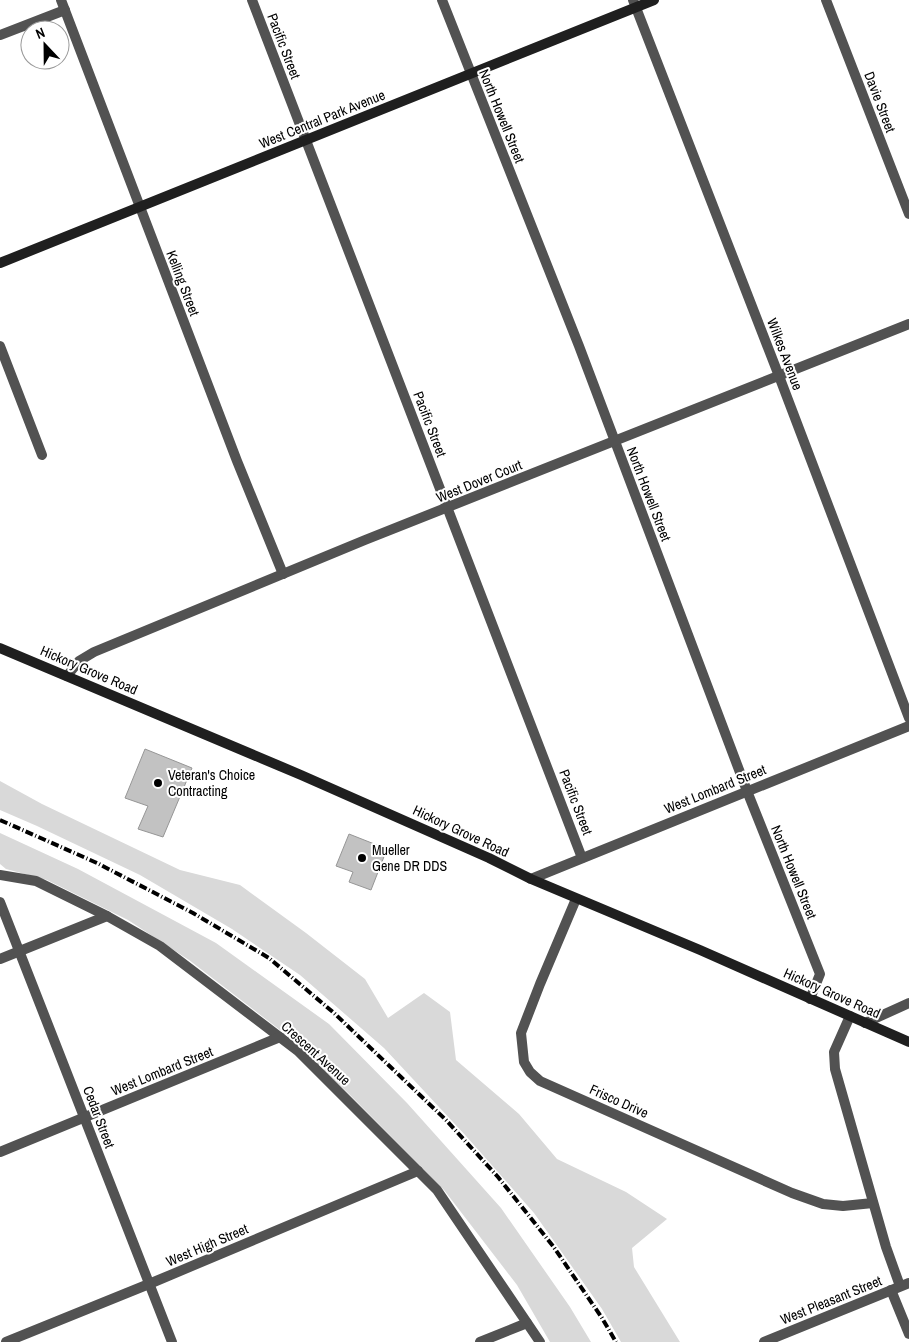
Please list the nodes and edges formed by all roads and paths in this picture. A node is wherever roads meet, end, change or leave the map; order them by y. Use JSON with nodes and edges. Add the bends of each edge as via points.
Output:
{"nodes":[{"id":1,"x":61,"y":0,"type":"edge"},
{"id":2,"x":252,"y":0,"type":"edge"},
{"id":3,"x":442,"y":0,"type":"edge"},
{"id":4,"x":654,"y":0,"type":"edge"},
{"id":5,"x":826,"y":0,"type":"edge"},
{"id":6,"x":635,"y":4,"type":"edge"},
{"id":7,"x":65,"y":10,"type":"junction"},
{"id":8,"x":0,"y":35,"type":"edge"},
{"id":9,"x":471,"y":74,"type":"junction"},
{"id":10,"x":306,"y":140,"type":"junction"},
{"id":11,"x":140,"y":207,"type":"junction"},
{"id":12,"x":909,"y":214,"type":"edge"},
{"id":13,"x":0,"y":263,"type":"edge"},
{"id":14,"x":909,"y":324,"type":"edge"},
{"id":15,"x":0,"y":346,"type":"edge"},
{"id":16,"x":779,"y":376,"type":"junction"},
{"id":17,"x":614,"y":441,"type":"junction"},
{"id":18,"x":42,"y":455,"type":"dead end"},
{"id":19,"x":448,"y":508,"type":"junction"},
{"id":20,"x":283,"y":574,"type":"junction"},
{"id":21,"x":0,"y":648,"type":"edge"},
{"id":22,"x":67,"y":676,"type":"junction"},
{"id":23,"x":909,"y":718,"type":"edge"},
{"id":24,"x":909,"y":726,"type":"edge"},
{"id":25,"x":746,"y":791,"type":"junction"},
{"id":26,"x":582,"y":858,"type":"junction"},
{"id":27,"x":0,"y":875,"type":"edge"},
{"id":28,"x":531,"y":880,"type":"junction"},
{"id":29,"x":576,"y":899,"type":"junction"},
{"id":30,"x":0,"y":902,"type":"edge"},
{"id":31,"x":107,"y":916,"type":"junction"},
{"id":32,"x":19,"y":951,"type":"junction"},
{"id":33,"x":0,"y":959,"type":"edge"},
{"id":34,"x":810,"y":998,"type":"junction"},
{"id":35,"x":909,"y":1003,"type":"edge"},
{"id":36,"x":850,"y":1016,"type":"junction"},
{"id":37,"x":865,"y":1023,"type":"junction"},
{"id":38,"x":280,"y":1037,"type":"junction"},
{"id":39,"x":909,"y":1042,"type":"edge"},
{"id":40,"x":84,"y":1117,"type":"junction"},
{"id":41,"x":0,"y":1152,"type":"edge"},
{"id":42,"x":418,"y":1171,"type":"junction"},
{"id":43,"x":873,"y":1203,"type":"junction"},
{"id":44,"x":149,"y":1284,"type":"junction"},
{"id":45,"x":900,"y":1286,"type":"edge"},
{"id":46,"x":527,"y":1323,"type":"junction"},
{"id":47,"x":909,"y":1334,"type":"edge"},
{"id":48,"x":6,"y":1342,"type":"edge"},
{"id":49,"x":172,"y":1342,"type":"edge"},
{"id":50,"x":480,"y":1342,"type":"edge"},
{"id":51,"x":540,"y":1342,"type":"edge"},
{"id":52,"x":764,"y":1342,"type":"edge"}],
"edges":[{"from":1,"to":7,"type":"street","name":"Kelling Street"},
{"from":2,"to":10,"type":"street","name":"Pacific Street"},
{"from":3,"to":9,"type":"street","name":"North Howell Street"},
{"from":4,"to":6,"type":"main road","name":"West Central Park Avenue"},
{"from":5,"to":12,"type":"street","name":"Davie Street"},
{"from":6,"to":9,"type":"main road","name":"West Central Park Avenue"},
{"from":6,"to":16,"type":"street","name":"Wilkes Avenue"},
{"from":7,"to":8,"type":"street"},
{"from":7,"to":11,"type":"street","name":"Kelling Street"},
{"from":9,"to":10,"type":"main road","name":"West Central Park Avenue"},
{"from":9,"to":17,"type":"street","name":"North Howell Street"},
{"from":10,"to":11,"type":"main road","name":"West Central Park Avenue"},
{"from":10,"to":19,"type":"street","name":"Pacific Street"},
{"from":11,"to":13,"type":"main road","name":"West Central Park Avenue"},
{"from":11,"to":20,"type":"street","name":"Kelling Street"},
{"from":14,"to":16,"type":"street","name":"West Dover Court"},
{"from":15,"to":18,"type":"street"},
{"from":16,"to":17,"type":"street","name":"West Dover Court"},
{"from":16,"to":23,"type":"street","name":"Wilkes Avenue"},
{"from":17,"to":19,"type":"street","name":"West Dover Court"},
{"from":17,"to":25,"type":"street","name":"North Howell Street"},
{"from":19,"to":20,"type":"street","name":"West Dover Court"},
{"from":19,"to":26,"type":"street","name":"Pacific Street"},
{"from":20,"to":22,"type":"street","name":"West Dover Court","via":[[94,652],[79,661]]},
{"from":21,"to":22,"type":"main road","name":"Hickory Grove Road"},
{"from":22,"to":28,"type":"main road","name":"Hickory Grove Road","via":[[310,778]]},
{"from":24,"to":25,"type":"street","name":"West Lombard Street"},
{"from":25,"to":26,"type":"street","name":"West Lombard Street"},
{"from":25,"to":34,"type":"street","name":"North Howell Street","via":[[820,974]]},
{"from":26,"to":28,"type":"street","name":"West Lombard Street"},
{"from":27,"to":31,"type":"street","name":"Crescent Avenue","via":[[36,881]]},
{"from":28,"to":29,"type":"main road","name":"Hickory Grove Road"},
{"from":29,"to":34,"type":"main road","name":"Hickory Grove Road"},
{"from":29,"to":43,"type":"street","name":"Frisco Drive","via":[[521,1034],[524,1062],[530,1072],[540,1081],[792,1193],[823,1204]]},
{"from":30,"to":32,"type":"street","name":"Cedar Street"},
{"from":31,"to":32,"type":"street"},
{"from":31,"to":38,"type":"street","name":"Crescent Avenue","via":[[160,946]]},
{"from":32,"to":33,"type":"street"},
{"from":32,"to":40,"type":"street","name":"Cedar Street"},
{"from":34,"to":36,"type":"main road","name":"Hickory Grove Road"},
{"from":35,"to":37,"type":"street"},
{"from":36,"to":37,"type":"main road","name":"Hickory Grove Road"},
{"from":36,"to":43,"type":"street","via":[[834,1052],[835,1069]]},
{"from":37,"to":39,"type":"main road","name":"Hickory Grove Road"},
{"from":38,"to":40,"type":"street","name":"West Lombard Street"},
{"from":38,"to":42,"type":"street","name":"Crescent Avenue"},
{"from":40,"to":41,"type":"street","name":"West Lombard Street"},
{"from":40,"to":44,"type":"street","name":"Cedar Street"},
{"from":42,"to":44,"type":"street","name":"West High Street"},
{"from":42,"to":46,"type":"street","name":"Crescent Avenue","via":[[437,1190]]},
{"from":43,"to":45,"type":"street"},
{"from":44,"to":48,"type":"street","name":"West High Street"},
{"from":44,"to":49,"type":"street","name":"Cedar Street"},
{"from":45,"to":47,"type":"street"},
{"from":45,"to":52,"type":"street","name":"West Pleasant Street"},
{"from":46,"to":50,"type":"street"},
{"from":46,"to":51,"type":"street","name":"Crescent Avenue"}]}
